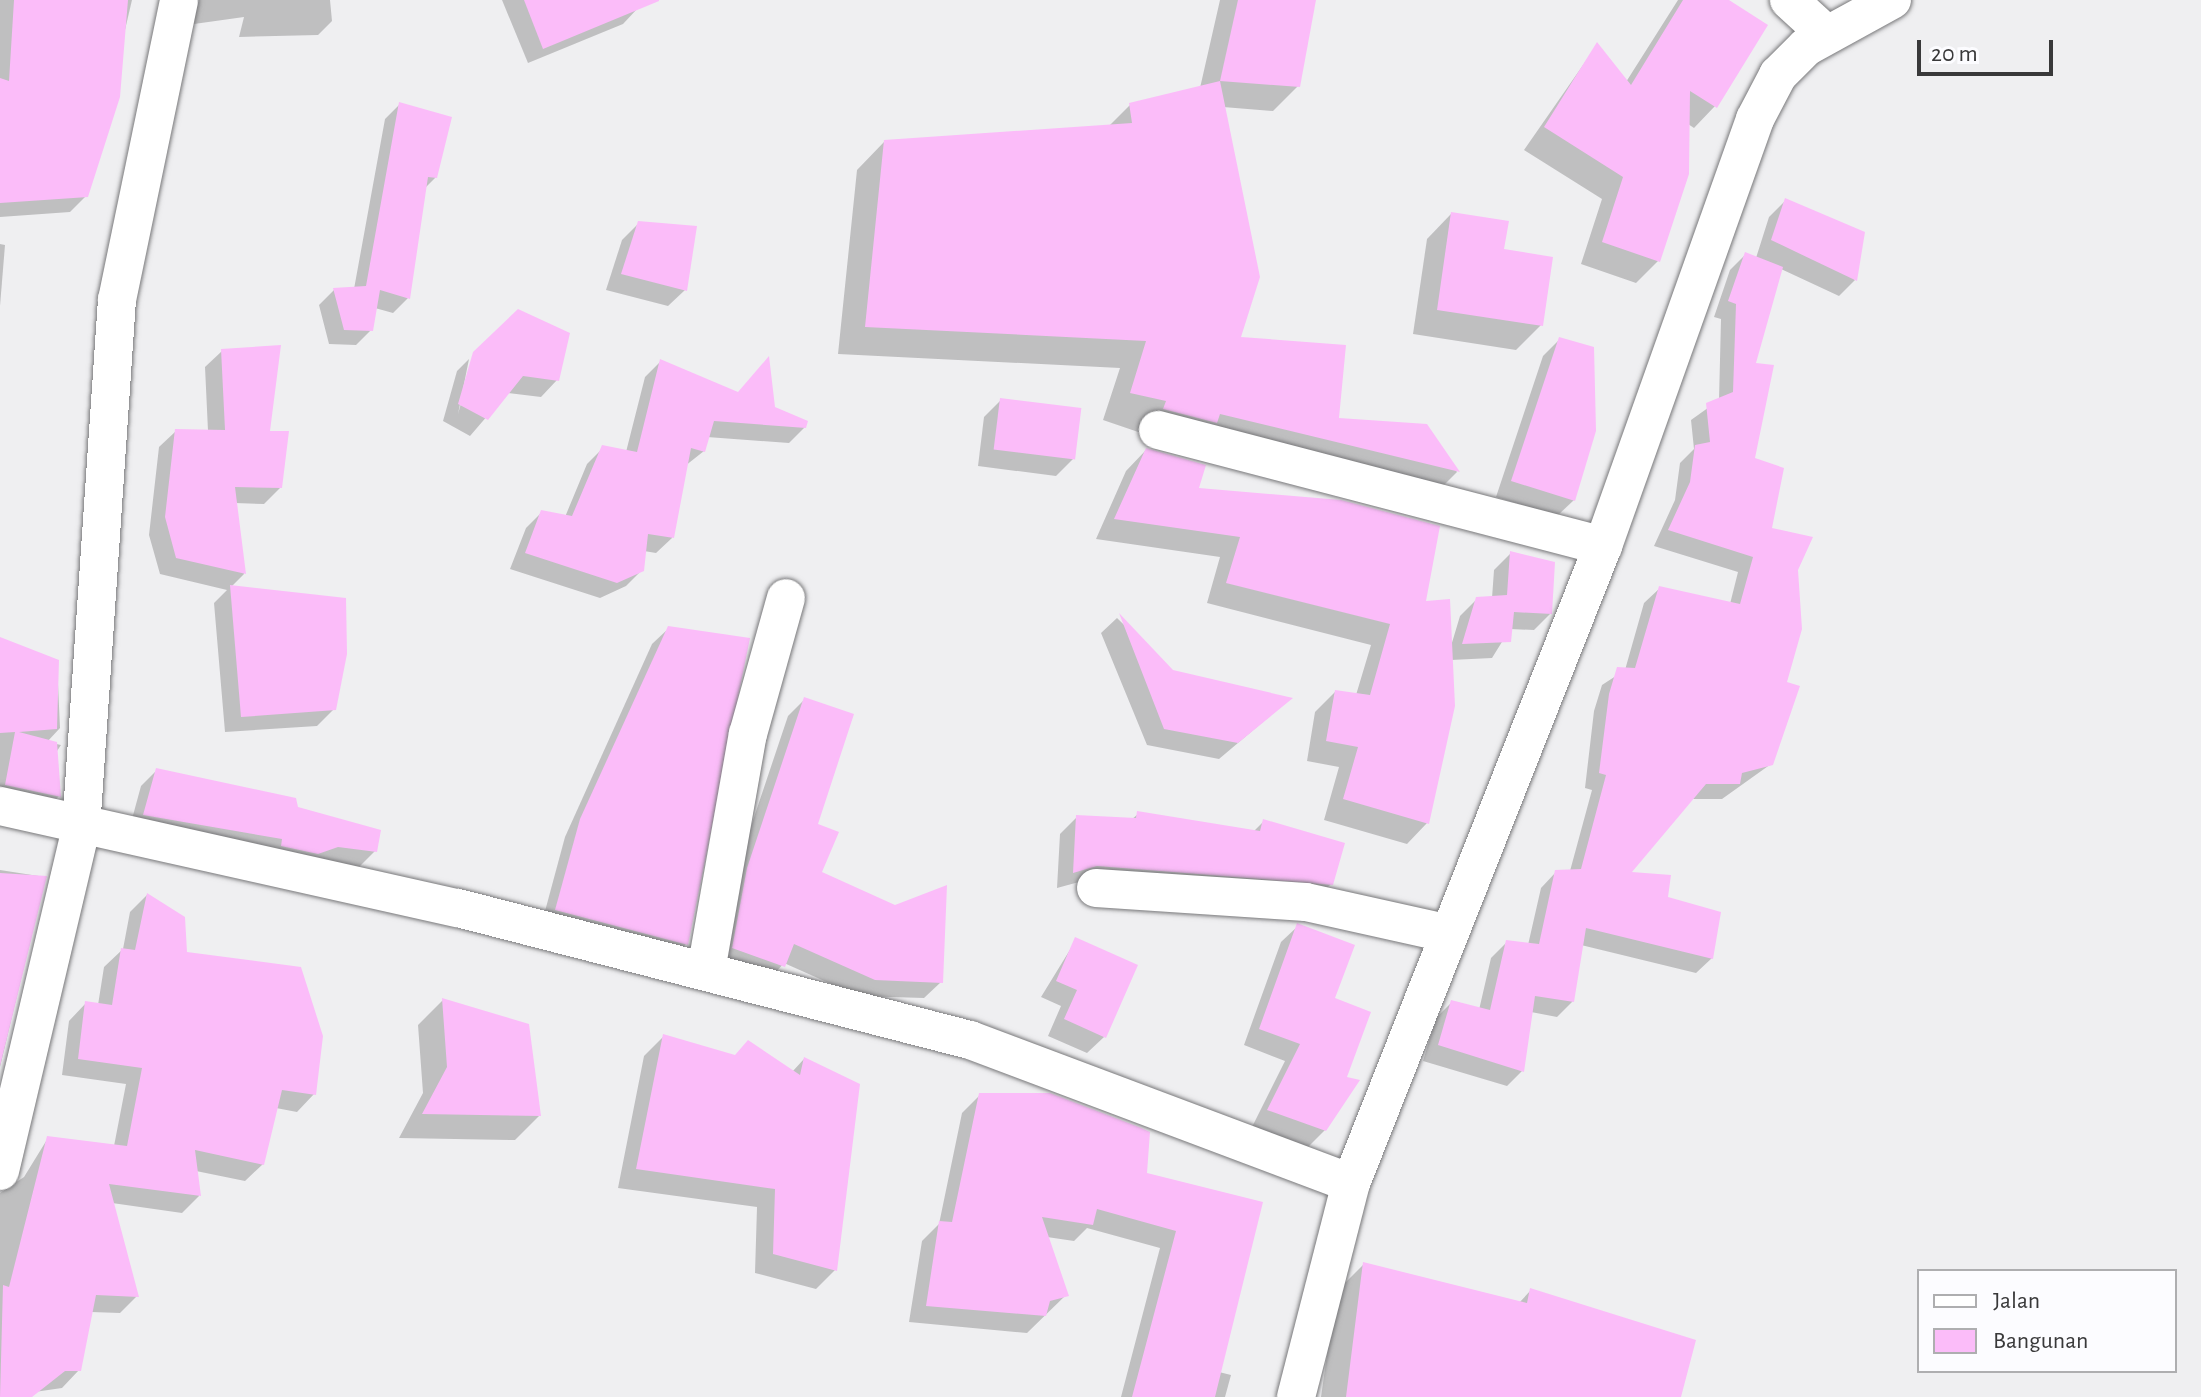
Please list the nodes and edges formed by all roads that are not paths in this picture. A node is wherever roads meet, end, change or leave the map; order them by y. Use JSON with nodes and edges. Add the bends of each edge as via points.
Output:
{"nodes":[{"id":1,"x":179,"y":0,"type":"edge"},
{"id":2,"x":1789,"y":0,"type":"edge"},
{"id":3,"x":1892,"y":0,"type":"edge"},
{"id":4,"x":1825,"y":33,"type":"junction"},
{"id":5,"x":1158,"y":430,"type":"dead end"},
{"id":6,"x":1603,"y":546,"type":"junction"},
{"id":7,"x":786,"y":598,"type":"dead end"},
{"id":8,"x":0,"y":806,"type":"edge"},
{"id":9,"x":81,"y":829,"type":"junction"},
{"id":10,"x":1096,"y":888,"type":"dead end"},
{"id":11,"x":1446,"y":933,"type":"junction"},
{"id":12,"x":706,"y":971,"type":"junction"},
{"id":13,"x":0,"y":1171,"type":"edge"},
{"id":14,"x":1351,"y":1183,"type":"junction"},
{"id":15,"x":1296,"y":1397,"type":"edge"}],
"edges":[{"from":1,"to":9,"type":"street","via":[[117,300]]},
{"from":2,"to":4,"type":"street"},
{"from":3,"to":4,"type":"street"},
{"from":4,"to":6,"type":"street","via":[[1778,75],[1755,119]]},
{"from":5,"to":6,"type":"street"},
{"from":6,"to":11,"type":"street"},
{"from":7,"to":12,"type":"street","via":[[748,734]]},
{"from":8,"to":9,"type":"street"},
{"from":9,"to":12,"type":"street","via":[[458,908]]},
{"from":9,"to":13,"type":"street"},
{"from":10,"to":11,"type":"street","via":[[1306,902]]},
{"from":11,"to":14,"type":"street"},
{"from":12,"to":14,"type":"street","via":[[970,1040]]},
{"from":14,"to":15,"type":"street"}]}
